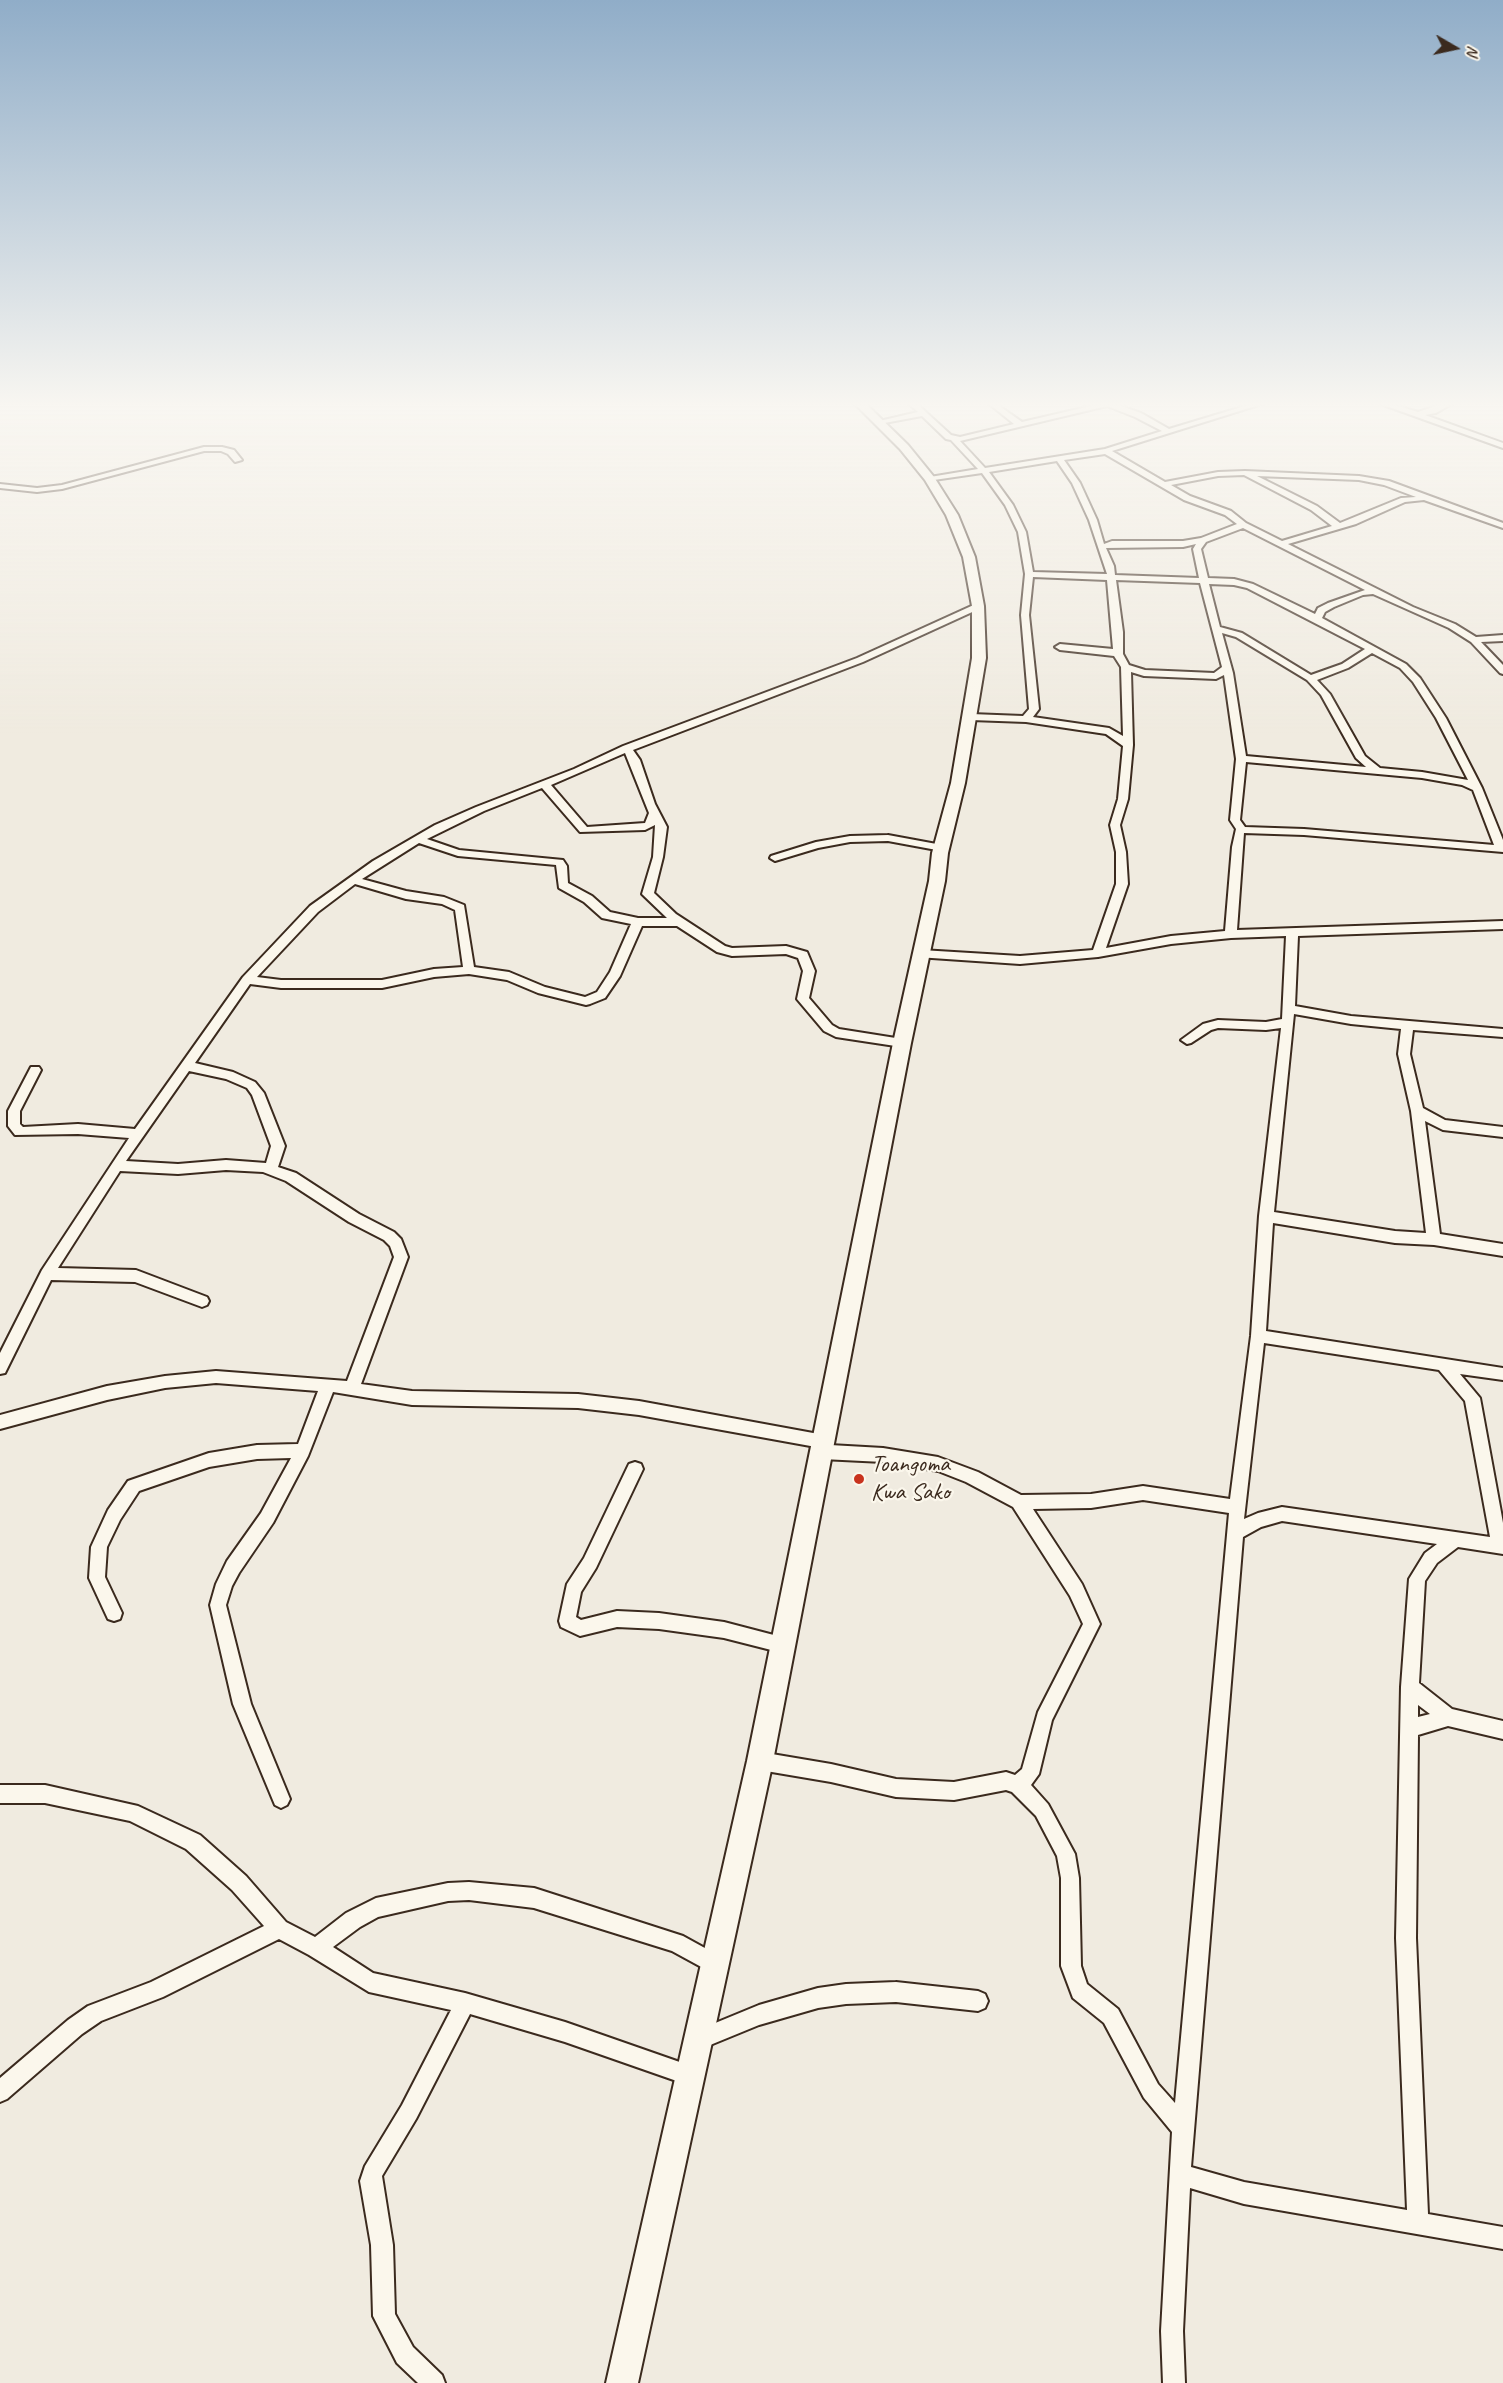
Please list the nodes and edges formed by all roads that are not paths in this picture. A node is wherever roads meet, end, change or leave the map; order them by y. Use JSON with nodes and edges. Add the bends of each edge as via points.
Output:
{"nodes":[{"id":1,"x":949,"y":514,"type":"edge"},
{"id":2,"x":1014,"y":514,"type":"edge"},
{"id":3,"x":1090,"y":514,"type":"edge"},
{"id":4,"x":1230,"y":514,"type":"edge"},
{"id":5,"x":1322,"y":514,"type":"edge"},
{"id":6,"x":1370,"y":514,"type":"edge"},
{"id":7,"x":1469,"y":514,"type":"edge"},
{"id":8,"x":1243,"y":525,"type":"junction"},
{"id":9,"x":1503,"y":526,"type":"edge"},
{"id":10,"x":1339,"y":527,"type":"junction"},
{"id":11,"x":1203,"y":540,"type":"junction"},
{"id":12,"x":1183,"y":544,"type":"junction"},
{"id":13,"x":1281,"y":544,"type":"junction"},
{"id":14,"x":1101,"y":547,"type":"junction"},
{"id":15,"x":1197,"y":549,"type":"junction"},
{"id":16,"x":1029,"y":574,"type":"junction"},
{"id":17,"x":1110,"y":578,"type":"junction"},
{"id":18,"x":1203,"y":580,"type":"junction"},
{"id":19,"x":1362,"y":588,"type":"junction"},
{"id":20,"x":978,"y":606,"type":"junction"},
{"id":21,"x":1319,"y":615,"type":"junction"},
{"id":22,"x":1216,"y":629,"type":"junction"},
{"id":23,"x":1503,"y":638,"type":"edge"},
{"id":24,"x":1473,"y":640,"type":"junction"},
{"id":25,"x":1060,"y":648,"type":"dead end"},
{"id":26,"x":1372,"y":649,"type":"junction"},
{"id":27,"x":1118,"y":654,"type":"junction"},
{"id":28,"x":1126,"y":667,"type":"junction"},
{"id":29,"x":1227,"y":668,"type":"junction"},
{"id":30,"x":1503,"y":672,"type":"edge"},
{"id":31,"x":1310,"y":678,"type":"junction"},
{"id":32,"x":971,"y":717,"type":"junction"},
{"id":33,"x":1026,"y":719,"type":"junction"},
{"id":34,"x":1128,"y":745,"type":"junction"},
{"id":35,"x":627,"y":748,"type":"junction"},
{"id":36,"x":1241,"y":763,"type":"junction"},
{"id":37,"x":1378,"y":771,"type":"junction"},
{"id":38,"x":544,"y":784,"type":"junction"},
{"id":39,"x":1477,"y":788,"type":"junction"},
{"id":40,"x":655,"y":812,"type":"junction"},
{"id":41,"x":1242,"y":830,"type":"junction"},
{"id":42,"x":419,"y":838,"type":"junction"},
{"id":43,"x":942,"y":848,"type":"junction"},
{"id":44,"x":1502,"y":849,"type":"edge"},
{"id":45,"x":775,"y":858,"type":"dead end"},
{"id":46,"x":352,"y":880,"type":"junction"},
{"id":47,"x":638,"y":922,"type":"junction"},
{"id":48,"x":678,"y":922,"type":"junction"},
{"id":49,"x":1503,"y":925,"type":"edge"},
{"id":50,"x":1292,"y":932,"type":"junction"},
{"id":51,"x":1231,"y":934,"type":"junction"},
{"id":52,"x":1098,"y":953,"type":"junction"},
{"id":53,"x":921,"y":954,"type":"junction"},
{"id":54,"x":469,"y":970,"type":"junction"},
{"id":55,"x":247,"y":980,"type":"junction"},
{"id":56,"x":1288,"y":1016,"type":"junction"},
{"id":57,"x":1408,"y":1025,"type":"junction"},
{"id":58,"x":1503,"y":1034,"type":"edge"},
{"id":59,"x":1187,"y":1040,"type":"dead end"},
{"id":60,"x":902,"y":1043,"type":"junction"},
{"id":61,"x":186,"y":1066,"type":"junction"},
{"id":62,"x":35,"y":1070,"type":"dead end"},
{"id":63,"x":1417,"y":1111,"type":"junction"},
{"id":64,"x":1443,"y":1125,"type":"junction"},
{"id":65,"x":1419,"y":1130,"type":"junction"},
{"id":66,"x":1503,"y":1132,"type":"edge"},
{"id":67,"x":140,"y":1134,"type":"junction"},
{"id":68,"x":117,"y":1166,"type":"junction"},
{"id":69,"x":271,"y":1169,"type":"junction"},
{"id":70,"x":1266,"y":1215,"type":"junction"},
{"id":71,"x":1434,"y":1239,"type":"junction"},
{"id":72,"x":1503,"y":1250,"type":"edge"},
{"id":73,"x":47,"y":1274,"type":"junction"},
{"id":74,"x":202,"y":1301,"type":"dead end"},
{"id":75,"x":1258,"y":1336,"type":"junction"},
{"id":76,"x":1444,"y":1366,"type":"junction"},
{"id":77,"x":0,"y":1368,"type":"edge"},
{"id":78,"x":1496,"y":1373,"type":"edge"},
{"id":79,"x":328,"y":1385,"type":"junction"},
{"id":80,"x":352,"y":1389,"type":"junction"},
{"id":81,"x":1467,"y":1390,"type":"junction"},
{"id":82,"x":0,"y":1422,"type":"edge"},
{"id":83,"x":823,"y":1447,"type":"junction"},
{"id":84,"x":303,"y":1451,"type":"junction"},
{"id":85,"x":635,"y":1469,"type":"dead end"},
{"id":86,"x":1019,"y":1502,"type":"junction"},
{"id":87,"x":1237,"y":1507,"type":"junction"},
{"id":88,"x":1235,"y":1533,"type":"junction"},
{"id":89,"x":1455,"y":1540,"type":"junction"},
{"id":90,"x":114,"y":1613,"type":"dead end"},
{"id":91,"x":783,"y":1645,"type":"junction"},
{"id":92,"x":1410,"y":1687,"type":"junction"},
{"id":93,"x":1448,"y":1717,"type":"junction"},
{"id":94,"x":1411,"y":1728,"type":"junction"},
{"id":95,"x":1503,"y":1730,"type":"edge"},
{"id":96,"x":760,"y":1761,"type":"junction"},
{"id":97,"x":1018,"y":1785,"type":"junction"},
{"id":98,"x":0,"y":1794,"type":"edge"},
{"id":99,"x":281,"y":1799,"type":"dead end"},
{"id":100,"x":279,"y":1929,"type":"junction"},
{"id":101,"x":316,"y":1948,"type":"junction"},
{"id":102,"x":716,"y":1965,"type":"junction"},
{"id":103,"x":978,"y":2001,"type":"dead end"},
{"id":104,"x":465,"y":2004,"type":"junction"},
{"id":105,"x":698,"y":2040,"type":"junction"},
{"id":106,"x":691,"y":2076,"type":"junction"},
{"id":107,"x":0,"y":2092,"type":"edge"},
{"id":108,"x":1183,"y":2128,"type":"junction"},
{"id":109,"x":1179,"y":2174,"type":"junction"},
{"id":110,"x":1418,"y":2224,"type":"junction"},
{"id":111,"x":1503,"y":2238,"type":"edge"},
{"id":112,"x":434,"y":2383,"type":"edge"},
{"id":113,"x":622,"y":2383,"type":"edge"},
{"id":114,"x":1174,"y":2383,"type":"edge"}],
"edges":[{"from":1,"to":20,"type":"main road","via":[[969,557]]},
{"from":2,"to":16,"type":"street"},
{"from":3,"to":14,"type":"street"},
{"from":4,"to":8,"type":"street"},
{"from":5,"to":10,"type":"street"},
{"from":6,"to":10,"type":"street"},
{"from":7,"to":9,"type":"street"},
{"from":8,"to":11,"type":"street"},
{"from":8,"to":13,"type":"street"},
{"from":10,"to":13,"type":"street"},
{"from":11,"to":12,"type":"street"},
{"from":11,"to":15,"type":"street"},
{"from":12,"to":14,"type":"street"},
{"from":12,"to":15,"type":"street"},
{"from":13,"to":19,"type":"street"},
{"from":14,"to":17,"type":"street","via":[[1110,566]]},
{"from":15,"to":18,"type":"street"},
{"from":16,"to":17,"type":"street"},
{"from":16,"to":33,"type":"street","via":[[1025,615],[1034,709]]},
{"from":17,"to":18,"type":"street"},
{"from":17,"to":27,"type":"street"},
{"from":18,"to":21,"type":"street","via":[[1243,584],[1300,611]]},
{"from":18,"to":22,"type":"street"},
{"from":19,"to":21,"type":"street"},
{"from":19,"to":24,"type":"street","via":[[1452,626]]},
{"from":20,"to":32,"type":"main road","via":[[979,658]]},
{"from":20,"to":35,"type":"street","via":[[860,660]]},
{"from":21,"to":26,"type":"street"},
{"from":22,"to":29,"type":"street"},
{"from":22,"to":31,"type":"street","via":[[1239,635]]},
{"from":23,"to":24,"type":"street"},
{"from":24,"to":30,"type":"street"},
{"from":25,"to":27,"type":"street"},
{"from":26,"to":31,"type":"street","via":[[1345,666]]},
{"from":26,"to":39,"type":"street","via":[[1418,680]]},
{"from":27,"to":28,"type":"street"},
{"from":28,"to":29,"type":"street","via":[[1144,674],[1205,676],[1221,674]]},
{"from":28,"to":34,"type":"street"},
{"from":29,"to":36,"type":"street"},
{"from":31,"to":37,"type":"street","via":[[1325,694],[1361,758]]},
{"from":32,"to":33,"type":"street"},
{"from":32,"to":43,"type":"main road"},
{"from":33,"to":34,"type":"street","via":[[1109,731]]},
{"from":34,"to":52,"type":"street","via":[[1123,799],[1115,825],[1122,884]]},
{"from":35,"to":38,"type":"street"},
{"from":35,"to":40,"type":"street"},
{"from":36,"to":37,"type":"street","via":[[1263,761]]},
{"from":36,"to":41,"type":"street","via":[[1235,820]]},
{"from":37,"to":39,"type":"street","via":[[1455,779]]},
{"from":38,"to":40,"type":"street","via":[[584,830],[645,827],[650,825]]},
{"from":38,"to":42,"type":"street","via":[[504,798]]},
{"from":39,"to":44,"type":"street"},
{"from":40,"to":48,"type":"street","via":[[663,834],[648,894]]},
{"from":41,"to":44,"type":"street"},
{"from":41,"to":51,"type":"street","via":[[1237,847]]},
{"from":42,"to":46,"type":"street"},
{"from":42,"to":47,"type":"street","via":[[458,853],[559,862],[563,885],[606,915]]},
{"from":43,"to":45,"type":"street","via":[[888,838],[850,839]]},
{"from":43,"to":53,"type":"main road"},
{"from":46,"to":54,"type":"street","via":[[460,908]]},
{"from":46,"to":55,"type":"street","via":[[314,909]]},
{"from":47,"to":48,"type":"street"},
{"from":47,"to":54,"type":"street","via":[[616,973],[594,999],[570,999],[517,978]]},
{"from":48,"to":60,"type":"street","via":[[732,952],[786,950],[803,955],[809,970],[803,999],[828,1028],[836,1033]]},
{"from":49,"to":50,"type":"street"},
{"from":50,"to":51,"type":"street"},
{"from":50,"to":56,"type":"street"},
{"from":51,"to":52,"type":"street"},
{"from":52,"to":53,"type":"street","via":[[1020,960]]},
{"from":53,"to":60,"type":"main road"},
{"from":54,"to":55,"type":"street","via":[[382,984]]},
{"from":55,"to":61,"type":"street"},
{"from":56,"to":57,"type":"street"},
{"from":56,"to":59,"type":"street","via":[[1266,1026],[1218,1023]]},
{"from":56,"to":70,"type":"street"},
{"from":57,"to":58,"type":"street"},
{"from":57,"to":63,"type":"street","via":[[1404,1054]]},
{"from":60,"to":83,"type":"main road"},
{"from":61,"to":67,"type":"street"},
{"from":61,"to":69,"type":"street","via":[[251,1084],[278,1146]]},
{"from":62,"to":67,"type":"street","via":[[14,1111],[14,1125],[20,1132],[78,1129]]},
{"from":63,"to":64,"type":"street"},
{"from":63,"to":65,"type":"street"},
{"from":64,"to":65,"type":"street"},
{"from":64,"to":66,"type":"street"},
{"from":65,"to":71,"type":"street"},
{"from":67,"to":68,"type":"street"},
{"from":68,"to":69,"type":"street","via":[[178,1169],[240,1165]]},
{"from":68,"to":73,"type":"street"},
{"from":69,"to":80,"type":"street","via":[[388,1236],[400,1250],[384,1306]]},
{"from":70,"to":71,"type":"street","via":[[1395,1238]]},
{"from":70,"to":75,"type":"street"},
{"from":71,"to":72,"type":"street"},
{"from":73,"to":74,"type":"street","via":[[136,1276]]},
{"from":73,"to":77,"type":"street"},
{"from":75,"to":76,"type":"street"},
{"from":75,"to":87,"type":"street"},
{"from":76,"to":78,"type":"street"},
{"from":76,"to":81,"type":"street"},
{"from":78,"to":81,"type":"street"},
{"from":79,"to":80,"type":"street"},
{"from":79,"to":82,"type":"street","via":[[227,1377],[165,1382]]},
{"from":79,"to":84,"type":"street"},
{"from":80,"to":83,"type":"street","via":[[412,1398],[578,1401],[639,1408]]},
{"from":81,"to":89,"type":"street","via":[[1477,1413],[1497,1534],[1503,1546]]},
{"from":83,"to":86,"type":"street","via":[[938,1464]]},
{"from":83,"to":91,"type":"main road"},
{"from":84,"to":90,"type":"street","via":[[257,1452],[209,1460],[134,1486],[99,1547],[97,1578]]},
{"from":84,"to":99,"type":"street","via":[[267,1518],[233,1567],[218,1605],[242,1704]]},
{"from":85,"to":91,"type":"street","via":[[591,1563],[573,1590],[567,1621],[580,1628],[617,1619],[659,1621],[724,1630]]},
{"from":86,"to":87,"type":"street","via":[[1091,1501],[1143,1493]]},
{"from":86,"to":97,"type":"street","via":[[1076,1590],[1092,1624],[1044,1718],[1030,1774]]},
{"from":87,"to":88,"type":"street"},
{"from":88,"to":89,"type":"street","via":[[1258,1520],[1282,1514]]},
{"from":88,"to":108,"type":"street"},
{"from":89,"to":92,"type":"street","via":[[1431,1558],[1416,1579]]},
{"from":91,"to":96,"type":"main road"},
{"from":92,"to":93,"type":"street"},
{"from":92,"to":94,"type":"street"},
{"from":93,"to":94,"type":"street"},
{"from":93,"to":95,"type":"street"},
{"from":94,"to":110,"type":"street","via":[[1406,1938]]},
{"from":96,"to":97,"type":"street","via":[[896,1788],[954,1791],[1006,1781]]},
{"from":96,"to":102,"type":"main road"},
{"from":97,"to":108,"type":"street","via":[[1042,1810],[1066,1854],[1071,1966],[1080,1991],[1111,2016],[1151,2091]]},
{"from":98,"to":100,"type":"street","via":[[45,1794],[132,1812],[193,1842],[221,1865]]},
{"from":100,"to":101,"type":"street"},
{"from":100,"to":107,"type":"street","via":[[156,1990],[95,2013]]},
{"from":101,"to":102,"type":"street","via":[[376,1908],[469,1891],[534,1898],[579,1911],[676,1943]]},
{"from":101,"to":104,"type":"street","via":[[369,1982]]},
{"from":102,"to":105,"type":"main road"},
{"from":103,"to":105,"type":"street","via":[[897,1992],[846,1994],[759,2014]]},
{"from":104,"to":106,"type":"street","via":[[565,2032]]},
{"from":104,"to":112,"type":"street","via":[[371,2181],[382,2245],[384,2316],[405,2355]]},
{"from":105,"to":106,"type":"main road"},
{"from":106,"to":113,"type":"main road"},
{"from":108,"to":109,"type":"street"},
{"from":109,"to":110,"type":"street","via":[[1244,2193]]},
{"from":109,"to":114,"type":"street","via":[[1172,2331]]},
{"from":110,"to":111,"type":"street"}]}
